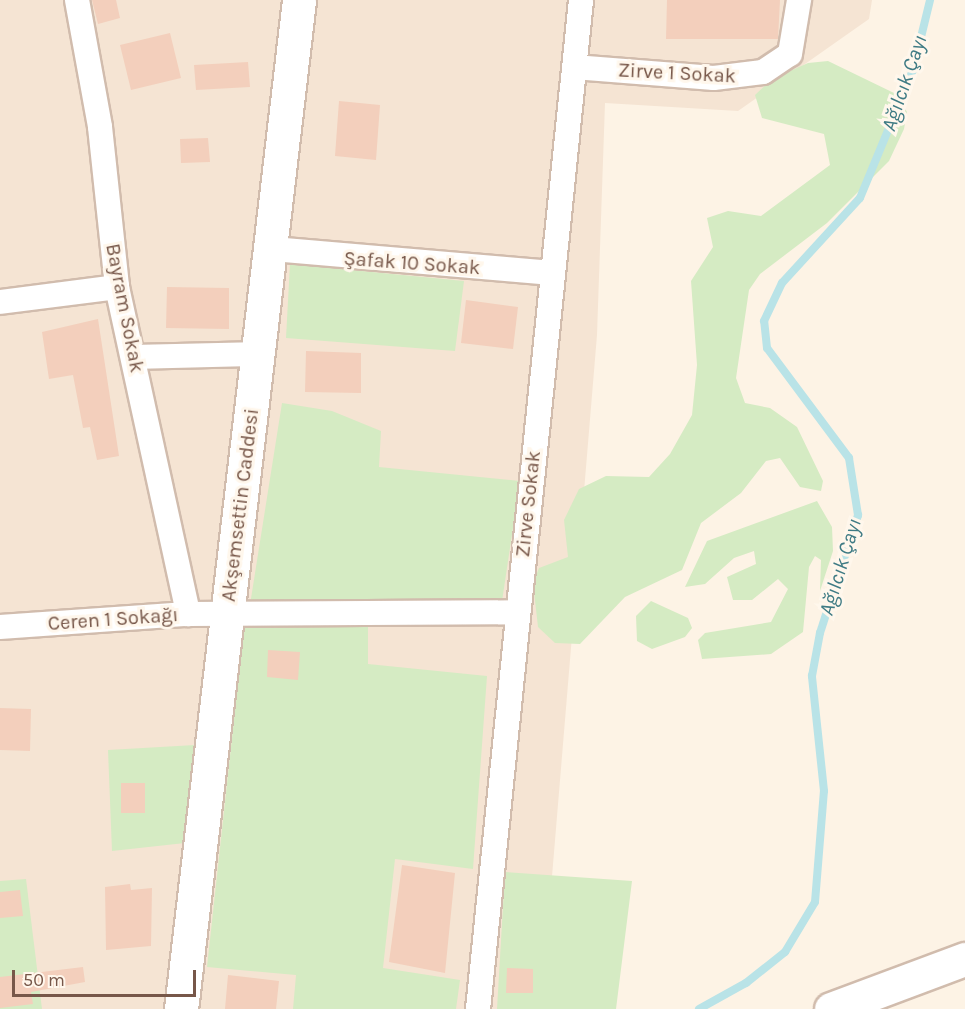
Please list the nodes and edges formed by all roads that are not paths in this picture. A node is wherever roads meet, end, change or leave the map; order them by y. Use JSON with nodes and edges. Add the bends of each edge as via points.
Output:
{"nodes":[{"id":1,"x":77,"y":0,"type":"edge"},
{"id":2,"x":299,"y":0,"type":"edge"},
{"id":3,"x":581,"y":0,"type":"edge"},
{"id":4,"x":799,"y":0,"type":"edge"},
{"id":5,"x":574,"y":67,"type":"junction"},
{"id":6,"x":273,"y":249,"type":"junction"},
{"id":7,"x":552,"y":273,"type":"junction"},
{"id":8,"x":117,"y":287,"type":"junction"},
{"id":9,"x":0,"y":302,"type":"edge"},
{"id":10,"x":260,"y":354,"type":"junction"},
{"id":11,"x":134,"y":357,"type":"junction"},
{"id":12,"x":517,"y":612,"type":"junction"},
{"id":13,"x":188,"y":614,"type":"junction"},
{"id":14,"x":226,"y":615,"type":"junction"},
{"id":15,"x":0,"y":627,"type":"edge"},
{"id":16,"x":965,"y":959,"type":"edge"},
{"id":17,"x":181,"y":1009,"type":"edge"},
{"id":18,"x":478,"y":1009,"type":"edge"},
{"id":19,"x":831,"y":1009,"type":"edge"}],
"edges":[{"from":1,"to":8,"type":"street","name":"Bayram Sokak","via":[[100,127]]},
{"from":2,"to":6,"type":"street","name":"Akşemsettin Caddesi"},
{"from":3,"to":5,"type":"street","name":"Zirve Sokak"},
{"from":4,"to":5,"type":"street","name":"Zirve 1 Sokak","via":[[790,54],[763,72],[714,78]]},
{"from":5,"to":7,"type":"street","name":"Zirve Sokak"},
{"from":6,"to":7,"type":"street","name":"Şafak 10 Sokak"},
{"from":6,"to":10,"type":"street","name":"Akşemsettin Caddesi"},
{"from":7,"to":12,"type":"street","name":"Zirve Sokak"},
{"from":8,"to":9,"type":"street"},
{"from":8,"to":11,"type":"street","name":"Bayram Sokak"},
{"from":10,"to":11,"type":"street"},
{"from":10,"to":14,"type":"street","name":"Akşemsettin Caddesi"},
{"from":11,"to":13,"type":"street","name":"Bayram Sokak"},
{"from":12,"to":14,"type":"street","name":"Ceren 1 Sokağı"},
{"from":12,"to":18,"type":"street","name":"Zirve Sokak"},
{"from":13,"to":14,"type":"street","name":"Ceren 1 Sokağı"},
{"from":13,"to":15,"type":"street","name":"Ceren 1 Sokağı"},
{"from":14,"to":17,"type":"street","name":"Akşemsettin Caddesi"},
{"from":16,"to":19,"type":"street"}]}
